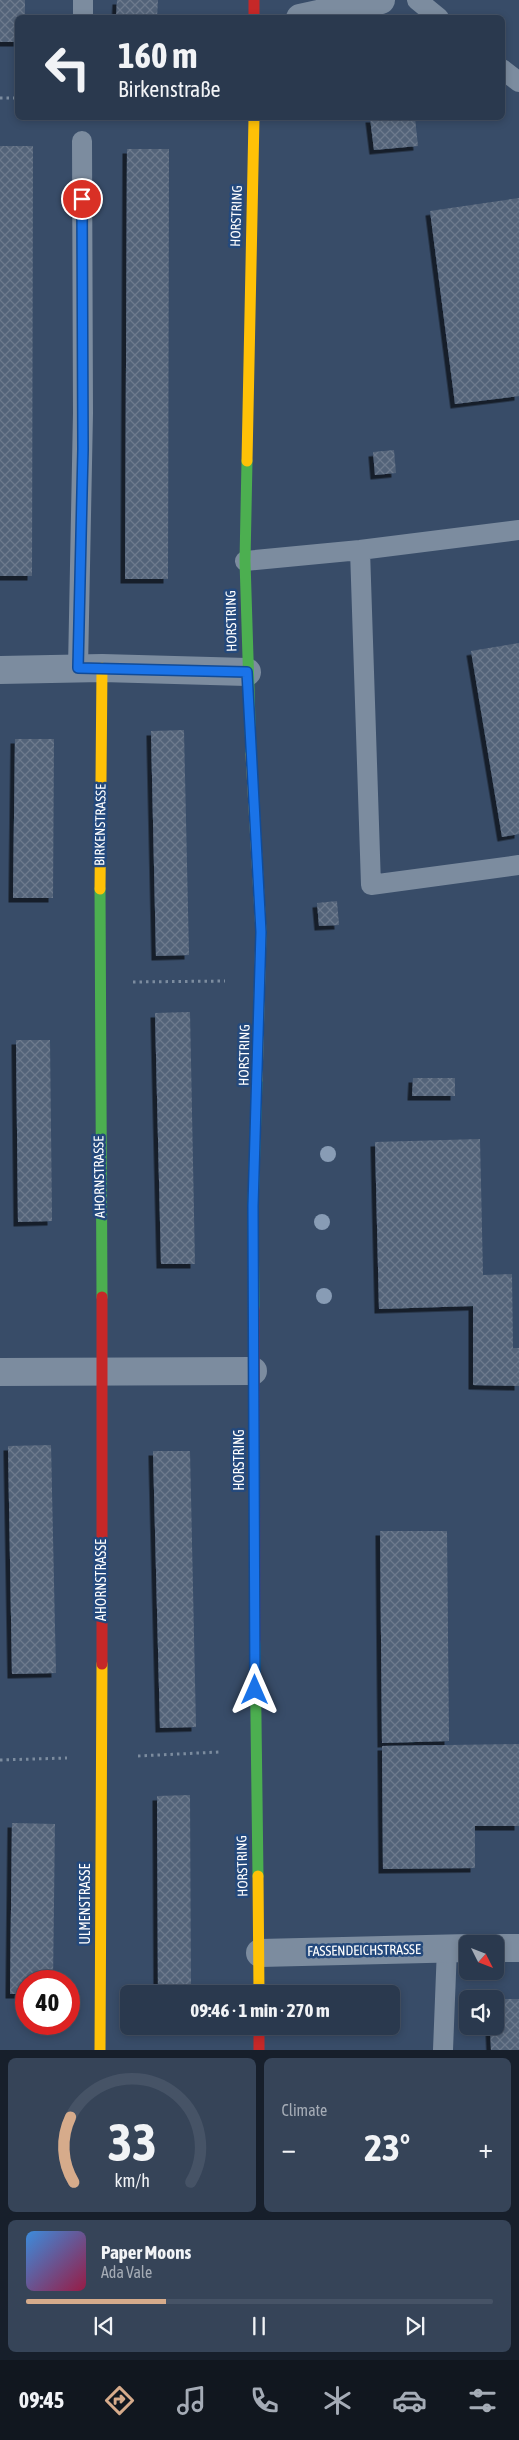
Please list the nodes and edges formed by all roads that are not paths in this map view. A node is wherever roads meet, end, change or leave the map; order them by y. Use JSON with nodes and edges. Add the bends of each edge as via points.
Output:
{"nodes":[{"id":1,"x":82,"y":0,"type":"edge"},
{"id":2,"x":254,"y":0,"type":"edge"},
{"id":3,"x":381,"y":0,"type":"edge"},
{"id":4,"x":417,"y":0,"type":"edge"},
{"id":5,"x":83,"y":15,"type":"edge"},
{"id":6,"x":254,"y":15,"type":"edge"},
{"id":7,"x":314,"y":15,"type":"edge"},
{"id":8,"x":434,"y":15,"type":"edge"},
{"id":9,"x":505,"y":71,"type":"edge"},
{"id":10,"x":519,"y":82,"type":"edge"},
{"id":11,"x":254,"y":120,"type":"edge"},
{"id":12,"x":82,"y":141,"type":"dead end"},
{"id":13,"x":519,"y":530,"type":"edge"},
{"id":14,"x":360,"y":550,"type":"junction"},
{"id":15,"x":245,"y":561,"type":"junction"},
{"id":16,"x":90,"y":668,"type":"junction"},
{"id":17,"x":0,"y":670,"type":"edge"},
{"id":18,"x":247,"y":672,"type":"junction"},
{"id":19,"x":519,"y":865,"type":"edge"},
{"id":20,"x":98,"y":982,"type":"joint"},
{"id":21,"x":253,"y":1371,"type":"junction"},
{"id":22,"x":0,"y":1372,"type":"edge"},
{"id":23,"x":102,"y":1373,"type":"junction"},
{"id":24,"x":100,"y":1757,"type":"joint"},
{"id":25,"x":457,"y":1948,"type":"edge"},
{"id":26,"x":504,"y":1948,"type":"edge"},
{"id":27,"x":519,"y":1948,"type":"edge"},
{"id":28,"x":260,"y":1953,"type":"junction"},
{"id":29,"x":259,"y":1985,"type":"edge"},
{"id":30,"x":259,"y":2035,"type":"edge"},
{"id":31,"x":100,"y":2050,"type":"edge"},
{"id":32,"x":259,"y":2050,"type":"edge"},
{"id":33,"x":443,"y":2050,"type":"edge"}],
"edges":[{"from":1,"to":5,"type":"lane"},
{"from":2,"to":6,"type":"street"},
{"from":3,"to":7,"type":"street"},
{"from":4,"to":8,"type":"lane"},
{"from":9,"to":10,"type":"lane"},
{"from":11,"to":15,"type":"street","name":"HORSTRING"},
{"from":12,"to":16,"type":"lane","name":"BIRKENSTRASSE","via":[[83,433]]},
{"from":13,"to":14,"type":"lane"},
{"from":14,"to":15,"type":"lane"},
{"from":14,"to":19,"type":"lane","via":[[371,885]]},
{"from":15,"to":18,"type":"street","name":"HORSTRING"},
{"from":16,"to":17,"type":"street"},
{"from":16,"to":18,"type":"street"},
{"from":16,"to":20,"type":"street","name":"BIRKENSTRASSE"},
{"from":18,"to":21,"type":"street","name":"HORSTRING","via":[[261,932],[253,1206]]},
{"from":20,"to":23,"type":"street","name":"AHORNSTRASSE"},
{"from":21,"to":23,"type":"street"},
{"from":21,"to":28,"type":"street","name":"HORSTRING"},
{"from":22,"to":23,"type":"street"},
{"from":23,"to":24,"type":"street","name":"AHORNSTRASSE"},
{"from":24,"to":31,"type":"street","name":"ULMENSTRASSE"},
{"from":25,"to":28,"type":"street","name":"FASSENDEICHSTRASSE"},
{"from":25,"to":33,"type":"lane"},
{"from":26,"to":27,"type":"street"},
{"from":28,"to":29,"type":"street","name":"HORSTRING"},
{"from":30,"to":32,"type":"street"}]}
